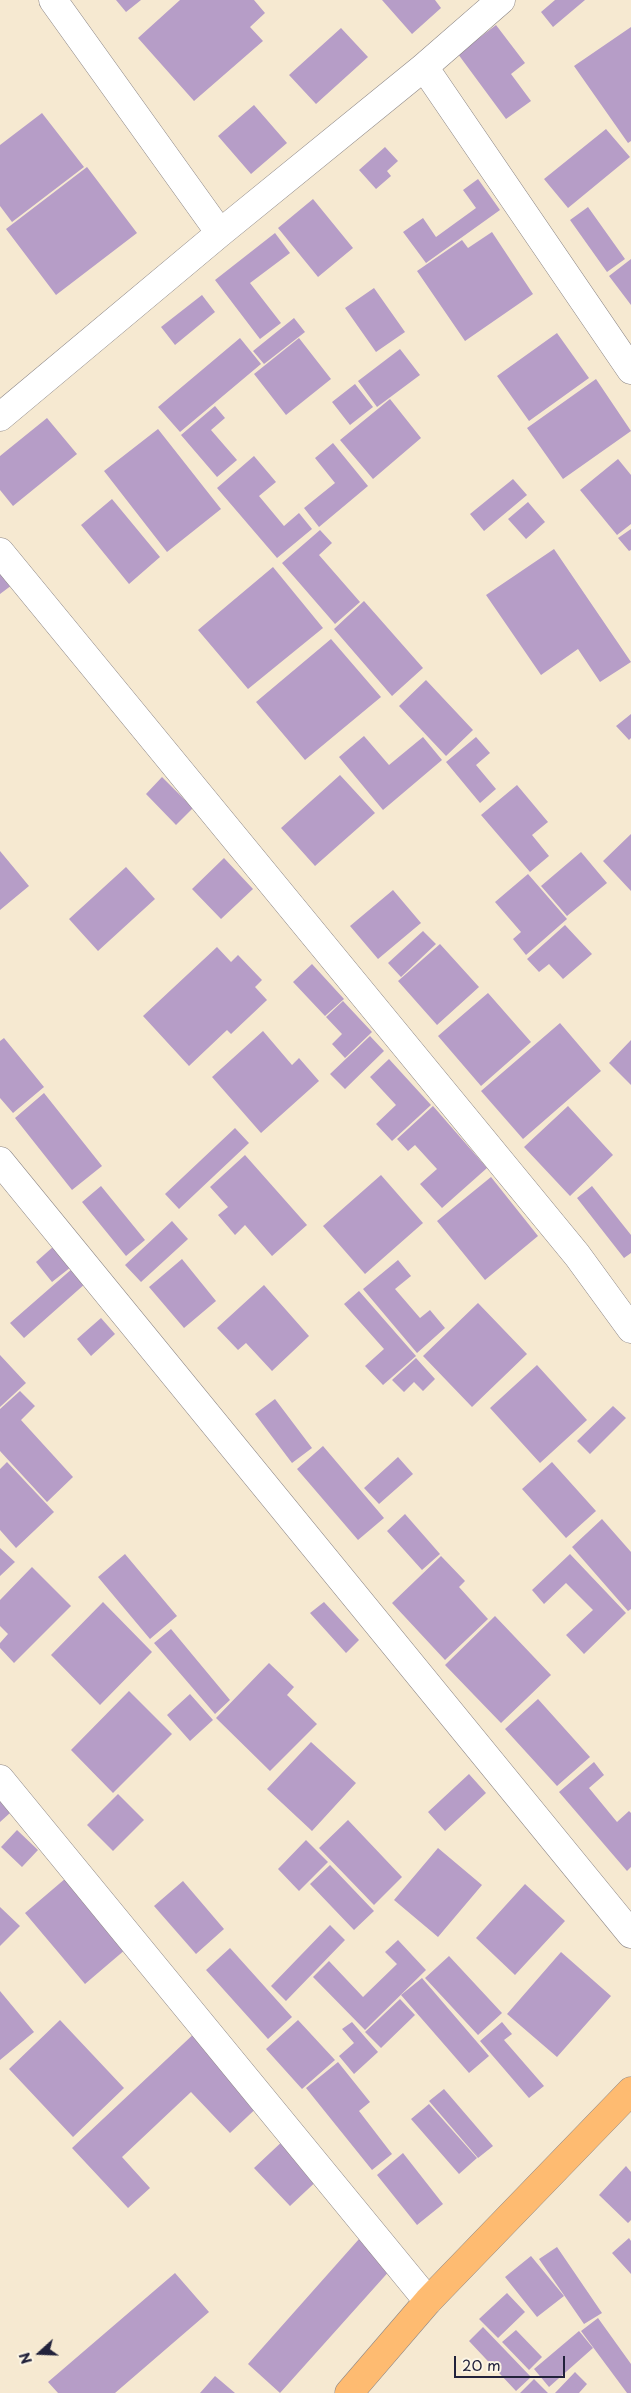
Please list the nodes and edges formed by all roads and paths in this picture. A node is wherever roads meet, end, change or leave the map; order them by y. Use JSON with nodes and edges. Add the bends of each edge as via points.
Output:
{"nodes":[{"id":1,"x":53,"y":0,"type":"edge"},
{"id":2,"x":501,"y":0,"type":"edge"},
{"id":3,"x":424,"y":67,"type":"junction"},
{"id":4,"x":220,"y":233,"type":"junction"},
{"id":5,"x":631,"y":370,"type":"edge"},
{"id":6,"x":0,"y":417,"type":"edge"},
{"id":7,"x":0,"y":552,"type":"edge"},
{"id":8,"x":0,"y":1161,"type":"edge"},
{"id":9,"x":631,"y":1329,"type":"edge"},
{"id":10,"x":0,"y":1779,"type":"edge"},
{"id":11,"x":631,"y":1934,"type":"edge"},
{"id":12,"x":630,"y":2093,"type":"edge"},
{"id":13,"x":428,"y":2301,"type":"junction"},
{"id":14,"x":349,"y":2393,"type":"edge"}],
"edges":[{"from":1,"to":4,"type":"street"},
{"from":2,"to":3,"type":"street"},
{"from":3,"to":4,"type":"street"},
{"from":3,"to":5,"type":"street"},
{"from":4,"to":6,"type":"street"},
{"from":7,"to":9,"type":"street","via":[[577,1255]]},
{"from":8,"to":11,"type":"street"},
{"from":10,"to":13,"type":"street"},
{"from":12,"to":13,"type":"main road"},
{"from":13,"to":14,"type":"main road"}]}
